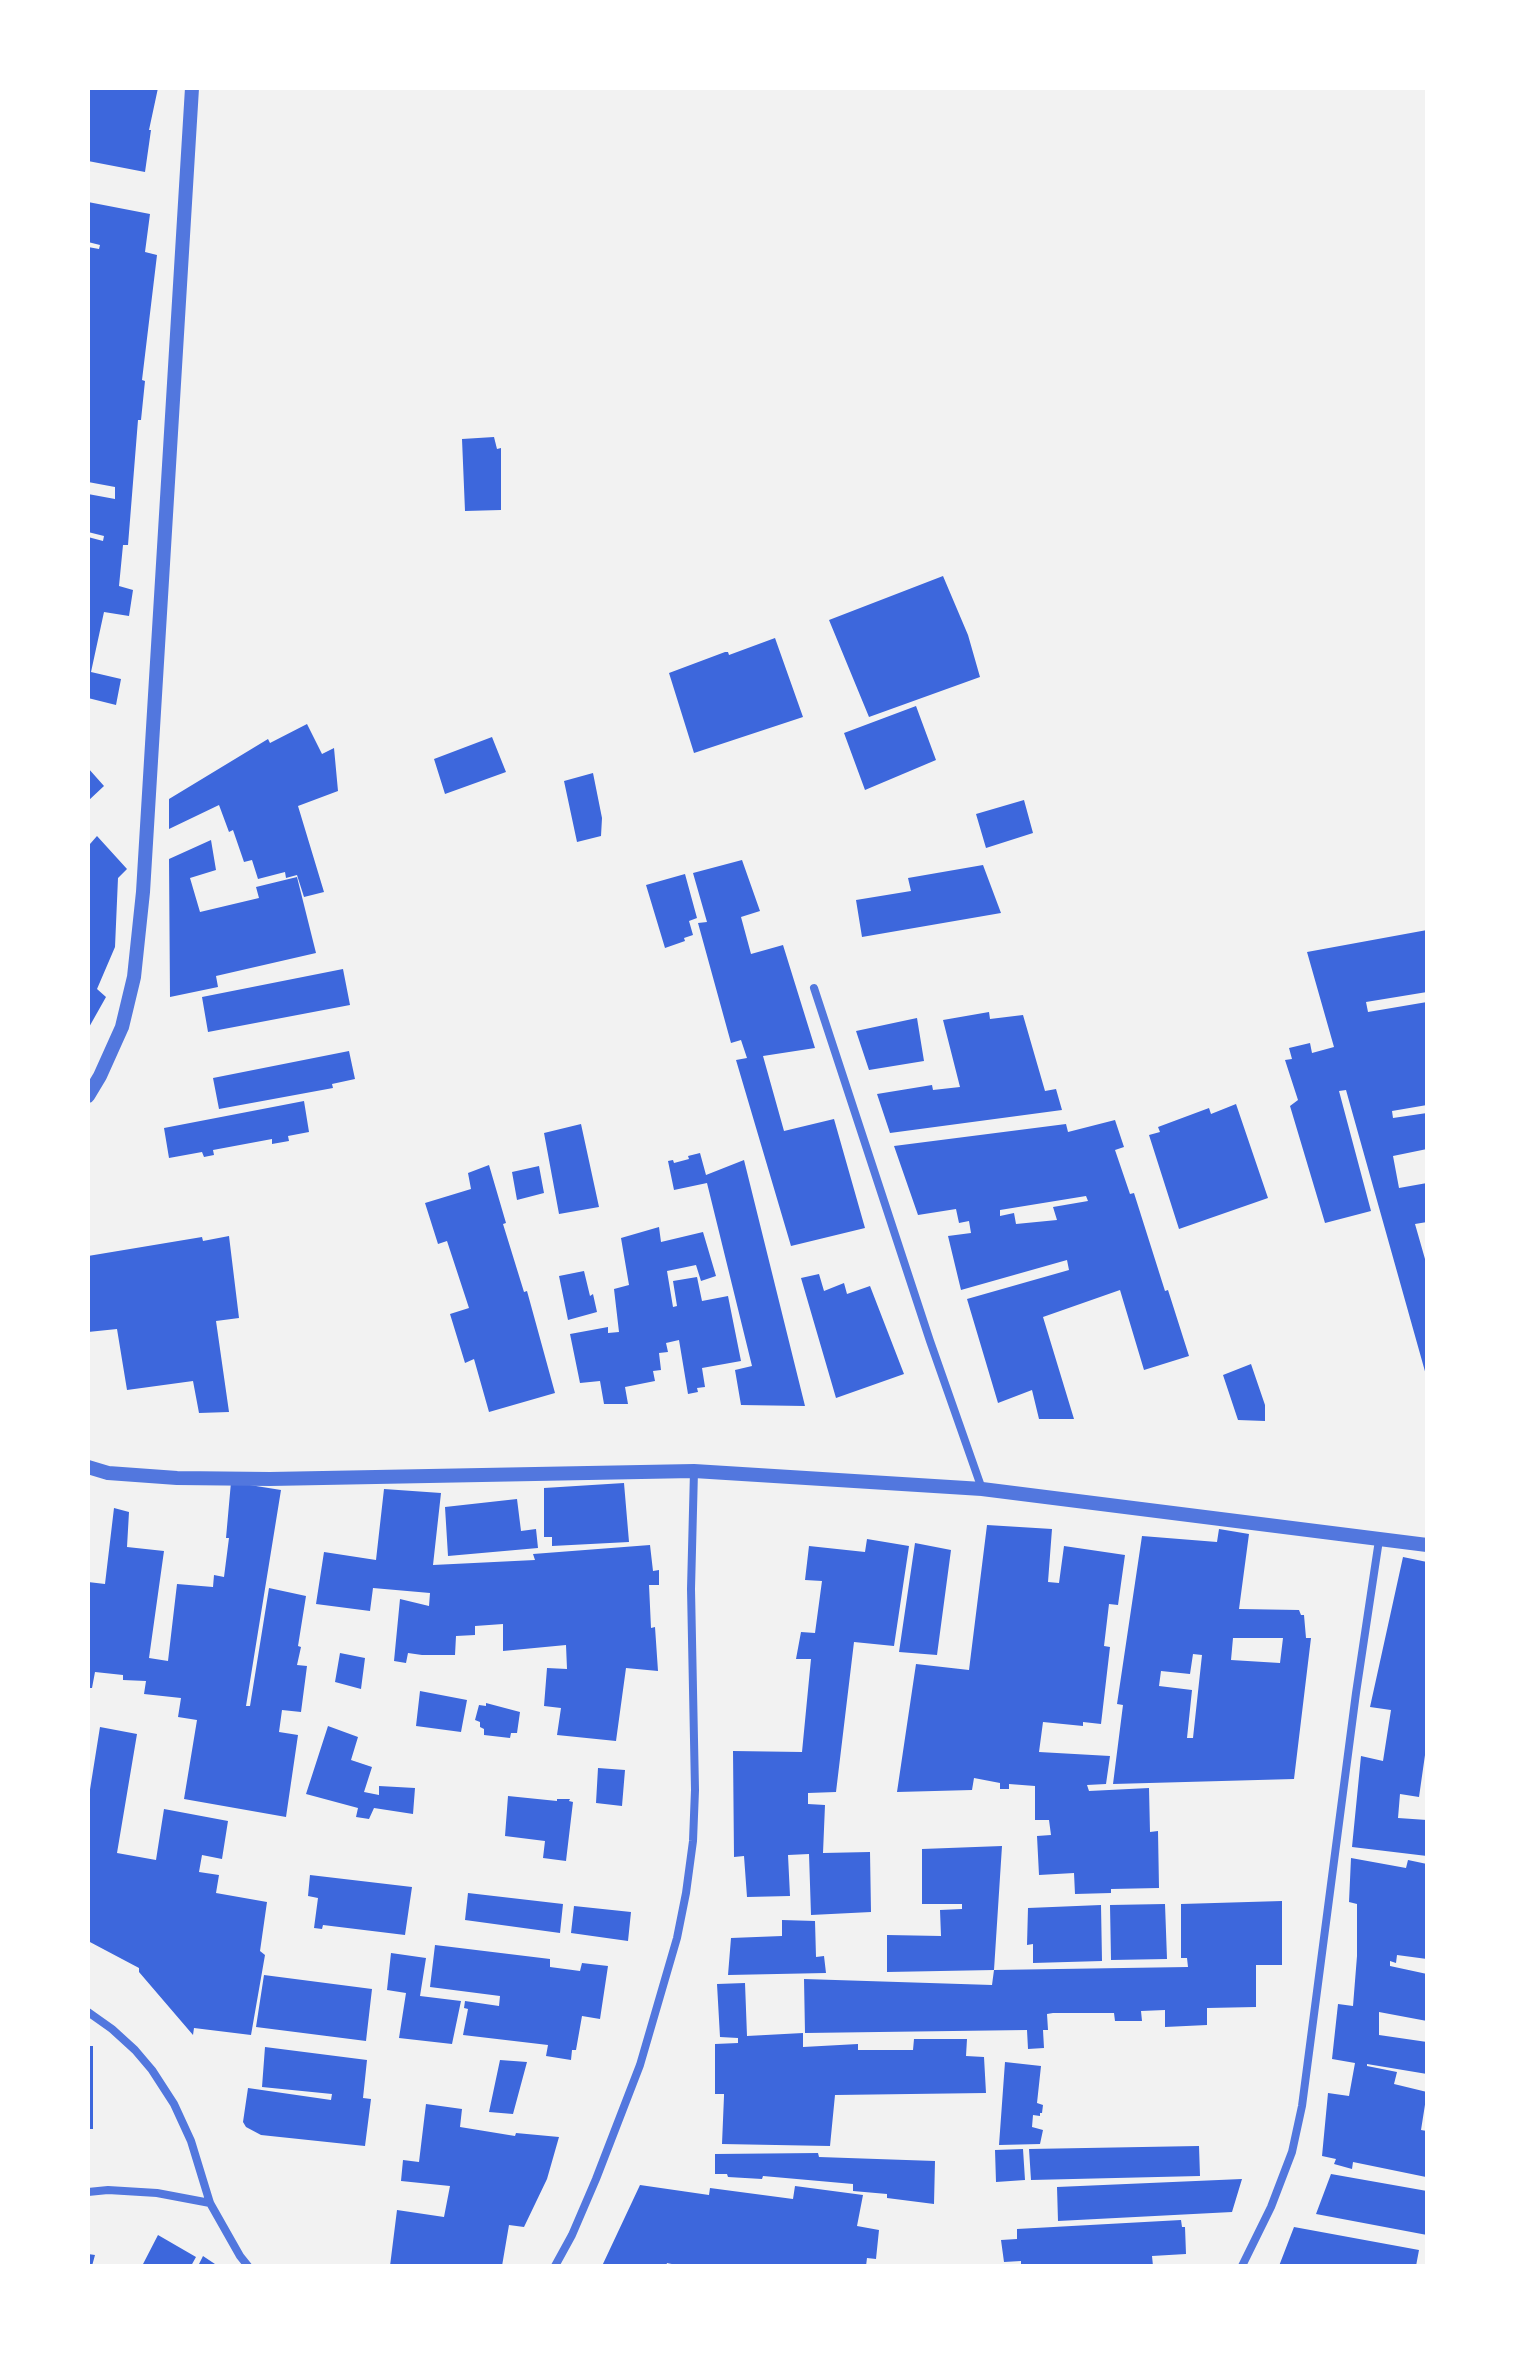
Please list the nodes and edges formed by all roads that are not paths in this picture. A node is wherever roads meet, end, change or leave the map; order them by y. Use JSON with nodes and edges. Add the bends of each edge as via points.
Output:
{"nodes":[{"id":1,"x":192,"y":88,"type":"edge"},
{"id":2,"x":814,"y":988,"type":"dead end"},
{"id":3,"x":88,"y":1096,"type":"edge"},
{"id":4,"x":88,"y":1467,"type":"edge"},
{"id":5,"x":694,"y":1471,"type":"junction"},
{"id":6,"x":982,"y":1489,"type":"junction"},
{"id":7,"x":1379,"y":1540,"type":"junction"},
{"id":8,"x":1427,"y":1545,"type":"edge"},
{"id":9,"x":88,"y":2012,"type":"edge"},
{"id":10,"x":88,"y":2192,"type":"edge"},
{"id":11,"x":210,"y":2203,"type":"junction"},
{"id":12,"x":248,"y":2266,"type":"edge"},
{"id":13,"x":555,"y":2266,"type":"edge"},
{"id":14,"x":1242,"y":2266,"type":"edge"}],
"edges":[{"from":1,"to":3,"type":"street","via":[[143,892],[134,977],[122,1027]]},
{"from":2,"to":6,"type":"street"},
{"from":4,"to":5,"type":"street","via":[[177,1478],[254,1479]]},
{"from":5,"to":6,"type":"street"},
{"from":5,"to":13,"type":"street","via":[[695,1790],[686,1893],[640,2065]]},
{"from":6,"to":7,"type":"street"},
{"from":7,"to":8,"type":"street"},
{"from":7,"to":14,"type":"street","via":[[1302,2106],[1292,2152]]},
{"from":9,"to":11,"type":"street","via":[[135,2050],[174,2104]]},
{"from":10,"to":11,"type":"street","via":[[157,2193]]},
{"from":11,"to":12,"type":"street"}]}
